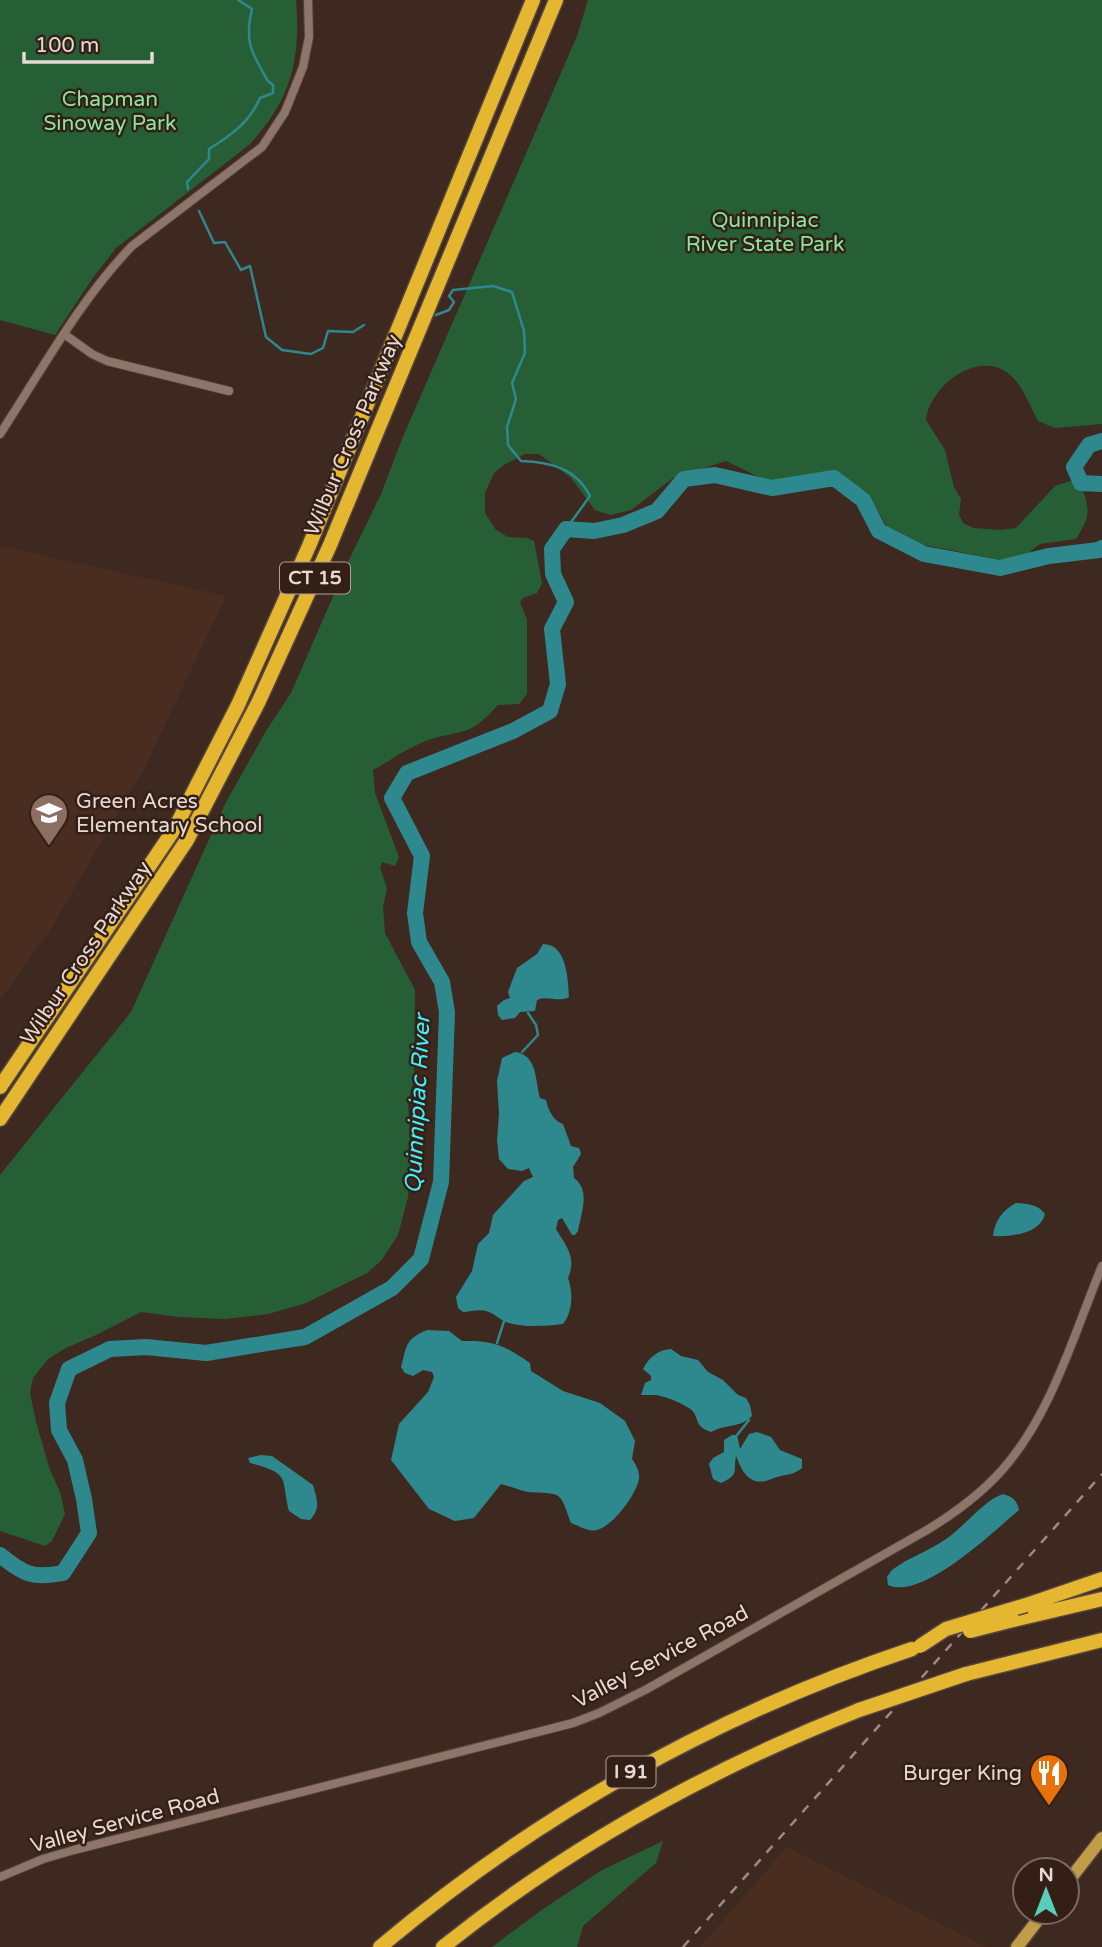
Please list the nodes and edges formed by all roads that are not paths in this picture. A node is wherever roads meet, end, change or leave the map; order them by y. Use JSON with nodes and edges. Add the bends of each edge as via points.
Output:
{"nodes":[{"id":1,"x":308,"y":0,"type":"edge"},
{"id":2,"x":533,"y":0,"type":"edge"},
{"id":3,"x":556,"y":0,"type":"edge"},
{"id":4,"x":64,"y":334,"type":"junction"},
{"id":5,"x":229,"y":391,"type":"dead end"},
{"id":6,"x":0,"y":434,"type":"edge"},
{"id":7,"x":0,"y":1087,"type":"edge"},
{"id":8,"x":0,"y":1119,"type":"edge"},
{"id":9,"x":1102,"y":1266,"type":"edge"},
{"id":10,"x":1102,"y":1579,"type":"edge"},
{"id":11,"x":1102,"y":1600,"type":"edge"},
{"id":12,"x":1102,"y":1640,"type":"edge"},
{"id":13,"x":916,"y":1648,"type":"junction"},
{"id":14,"x":1102,"y":1838,"type":"edge"},
{"id":15,"x":1081,"y":1865,"type":"edge"},
{"id":16,"x":0,"y":1877,"type":"edge"},
{"id":17,"x":1033,"y":1926,"type":"edge"},
{"id":18,"x":380,"y":1947,"type":"edge"},
{"id":19,"x":443,"y":1947,"type":"edge"},
{"id":20,"x":1017,"y":1947,"type":"edge"}],
"edges":[{"from":1,"to":4,"type":"street","via":[[309,37],[303,67],[285,112],[262,147],[132,246]]},
{"from":2,"to":7,"type":"highway","name":"Wilbur Cross Parkway","number":"CT 15","via":[[309,546],[238,705],[174,828]]},
{"from":3,"to":8,"type":"highway","name":"Wilbur Cross Parkway","number":"CT 15","via":[[330,545],[258,703],[187,840]]},
{"from":4,"to":5,"type":"street","via":[[107,361]]},
{"from":4,"to":6,"type":"street"},
{"from":9,"to":16,"type":"street","name":"Valley Service Road","via":[[1036,1421],[1013,1457],[985,1487],[927,1530],[647,1689],[573,1723],[74,1850]]},
{"from":10,"to":13,"type":"highway","bridge":true,"via":[[951,1627]]},
{"from":11,"to":13,"type":"highway","number":"I 91","bridge":true},
{"from":12,"to":19,"type":"highway","number":"I 91","bridge":true,"via":[[966,1674],[859,1710],[745,1758],[636,1815],[539,1876]]},
{"from":13,"to":18,"type":"highway","number":"I 91","via":[[784,1698],[645,1765],[513,1845]]},
{"from":14,"to":15,"type":"main road"},
{"from":17,"to":20,"type":"main road"}]}
